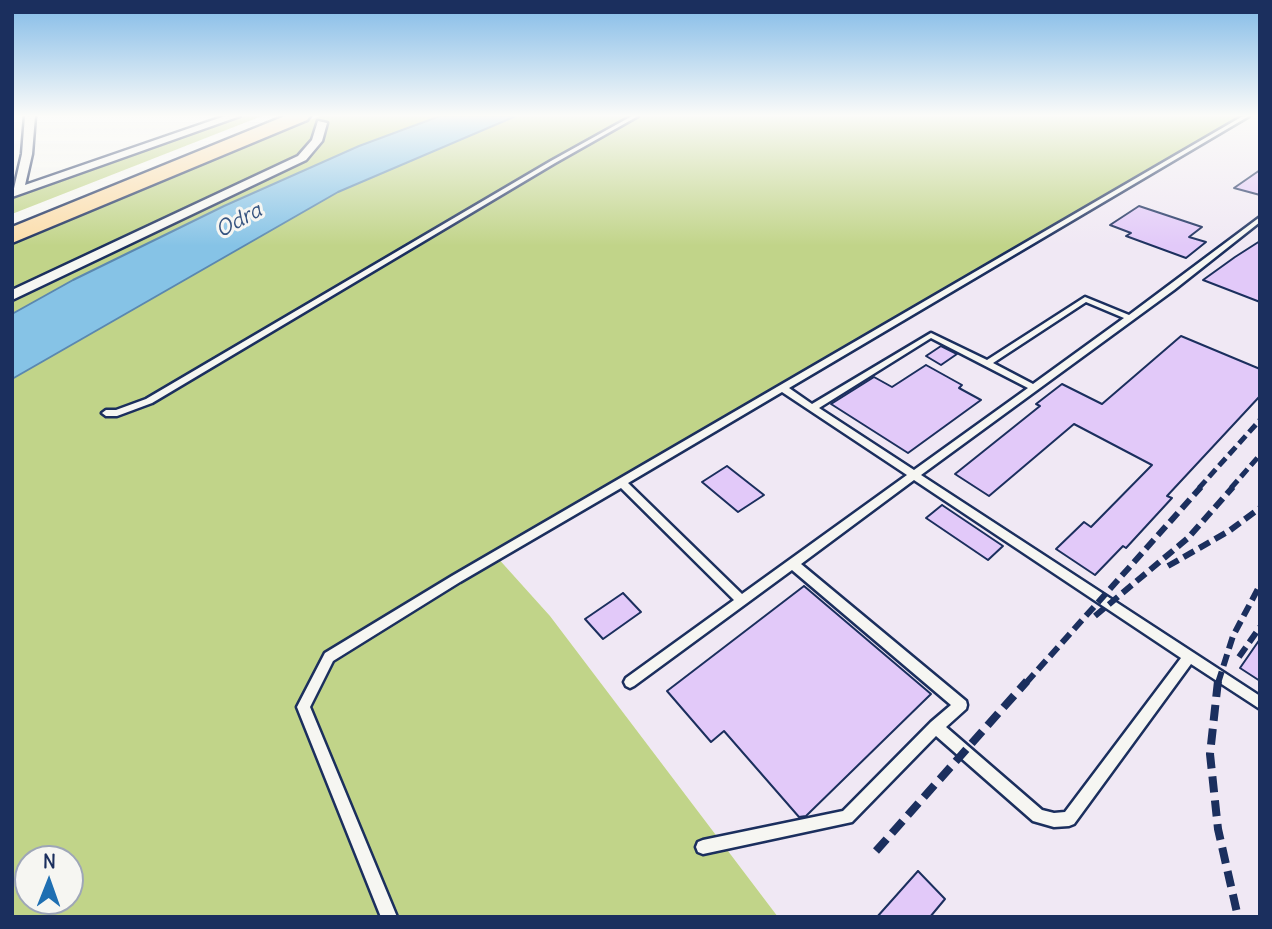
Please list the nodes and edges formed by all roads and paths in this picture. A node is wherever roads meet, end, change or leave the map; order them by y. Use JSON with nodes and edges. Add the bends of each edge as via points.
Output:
{"nodes":[{"id":1,"x":26,"y":159,"type":"edge"},
{"id":2,"x":110,"y":159,"type":"edge"},
{"id":3,"x":176,"y":159,"type":"edge"},
{"id":4,"x":197,"y":159,"type":"edge"},
{"id":5,"x":299,"y":159,"type":"edge"},
{"id":6,"x":558,"y":159,"type":"edge"},
{"id":7,"x":1173,"y":159,"type":"edge"},
{"id":8,"x":15,"y":192,"type":"edge"},
{"id":9,"x":1260,"y":219,"type":"edge"},
{"id":10,"x":12,"y":226,"type":"edge"},
{"id":11,"x":12,"y":236,"type":"edge"},
{"id":12,"x":12,"y":296,"type":"edge"},
{"id":13,"x":1130,"y":318,"type":"junction"},
{"id":14,"x":987,"y":363,"type":"junction"},
{"id":15,"x":782,"y":388,"type":"junction"},
{"id":16,"x":1035,"y":388,"type":"junction"},
{"id":17,"x":812,"y":408,"type":"junction"},
{"id":18,"x":106,"y":413,"type":"dead end"},
{"id":19,"x":915,"y":476,"type":"junction"},
{"id":20,"x":621,"y":482,"type":"junction"},
{"id":21,"x":793,"y":564,"type":"junction"},
{"id":22,"x":742,"y":601,"type":"junction"},
{"id":23,"x":1189,"y":657,"type":"junction"},
{"id":24,"x":630,"y":682,"type":"dead end"},
{"id":25,"x":1260,"y":703,"type":"edge"},
{"id":26,"x":936,"y":727,"type":"junction"},
{"id":27,"x":703,"y":847,"type":"dead end"},
{"id":28,"x":389,"y":917,"type":"edge"}],
"edges":[{"from":1,"to":8,"type":"street"},
{"from":2,"to":8,"type":"street"},
{"from":3,"to":10,"type":"highway"},
{"from":4,"to":11,"type":"highway"},
{"from":5,"to":12,"type":"street"},
{"from":6,"to":18,"type":"lane","via":[[149,401]]},
{"from":7,"to":15,"type":"lane"},
{"from":9,"to":13,"type":"lane"},
{"from":13,"to":14,"type":"lane","via":[[1085,299]]},
{"from":13,"to":16,"type":"lane"},
{"from":14,"to":16,"type":"lane"},
{"from":14,"to":17,"type":"lane","via":[[931,334]]},
{"from":15,"to":17,"type":"lane"},
{"from":15,"to":20,"type":"lane"},
{"from":16,"to":19,"type":"lane"},
{"from":17,"to":19,"type":"lane"},
{"from":19,"to":21,"type":"lane"},
{"from":19,"to":23,"type":"lane"},
{"from":20,"to":22,"type":"lane"},
{"from":20,"to":28,"type":"lane","via":[[329,657],[303,707]]},
{"from":21,"to":22,"type":"lane"},
{"from":21,"to":26,"type":"lane","via":[[961,705]]},
{"from":22,"to":24,"type":"lane"},
{"from":23,"to":25,"type":"lane"},
{"from":23,"to":26,"type":"lane","via":[[1069,819],[1038,816]]},
{"from":26,"to":27,"type":"lane","via":[[847,817]]}]}
